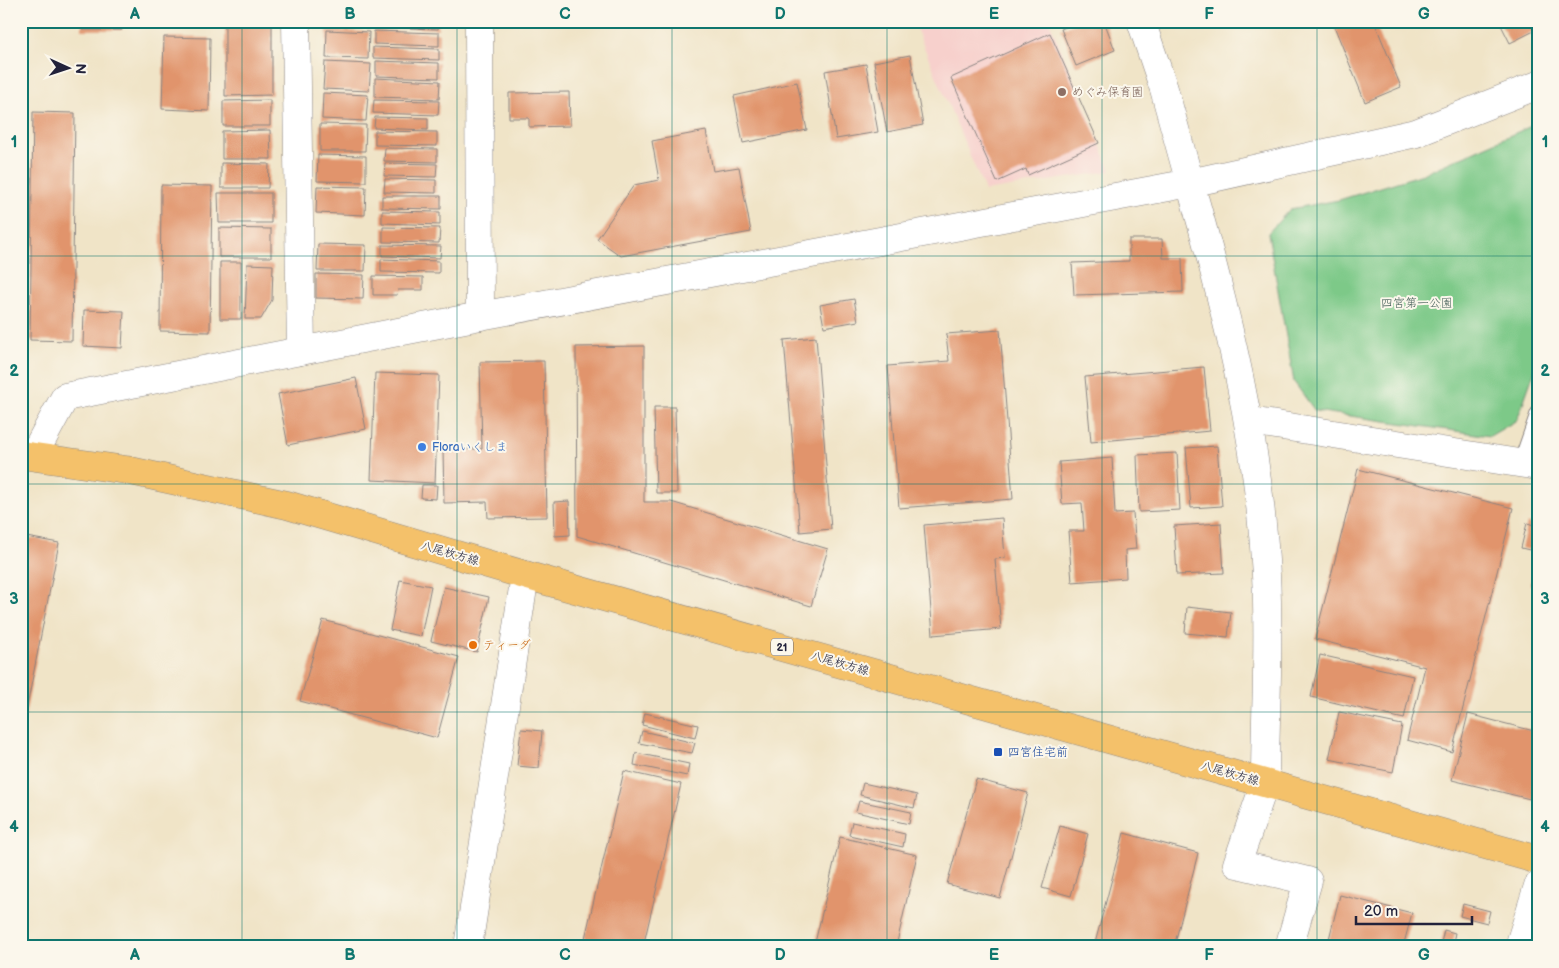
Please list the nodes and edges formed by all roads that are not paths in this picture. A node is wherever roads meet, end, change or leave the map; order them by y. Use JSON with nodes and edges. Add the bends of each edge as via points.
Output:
{"nodes":[{"id":1,"x":296,"y":21,"type":"edge"},
{"id":2,"x":479,"y":21,"type":"edge"},
{"id":3,"x":1141,"y":21,"type":"edge"},
{"id":4,"x":1538,"y":85,"type":"edge"},
{"id":5,"x":1190,"y":184,"type":"junction"},
{"id":6,"x":480,"y":316,"type":"junction"},
{"id":7,"x":301,"y":351,"type":"junction"},
{"id":8,"x":1538,"y":414,"type":"edge"},
{"id":9,"x":1250,"y":421,"type":"junction"},
{"id":10,"x":27,"y":456,"type":"edge"},
{"id":11,"x":1530,"y":465,"type":"edge"},
{"id":12,"x":525,"y":575,"type":"junction"},
{"id":13,"x":1265,"y":783,"type":"junction"},
{"id":14,"x":1538,"y":860,"type":"edge"},
{"id":15,"x":1538,"y":886,"type":"edge"},
{"id":16,"x":468,"y":947,"type":"edge"},
{"id":17,"x":1289,"y":947,"type":"edge"},
{"id":18,"x":1519,"y":947,"type":"edge"}],
"edges":[{"from":1,"to":7,"type":"street"},
{"from":2,"to":6,"type":"street"},
{"from":3,"to":5,"type":"street"},
{"from":4,"to":5,"type":"street","via":[[1416,133]]},
{"from":5,"to":6,"type":"street"},
{"from":5,"to":9,"type":"street","via":[[1218,281]]},
{"from":6,"to":7,"type":"street"},
{"from":7,"to":10,"type":"street","via":[[65,397]]},
{"from":8,"to":11,"type":"lane"},
{"from":9,"to":11,"type":"street"},
{"from":9,"to":13,"type":"street","via":[[1266,575]]},
{"from":10,"to":12,"type":"main road","name":"八尾枚方線","number":"21","via":[[126,470],[287,505]]},
{"from":12,"to":13,"type":"main road","name":"八尾枚方線","number":"21"},
{"from":12,"to":16,"type":"street"},
{"from":13,"to":14,"type":"main road","name":"八尾枚方線","number":"21"},
{"from":13,"to":17,"type":"street","via":[[1237,864],[1308,881]]},
{"from":15,"to":18,"type":"street"}]}
